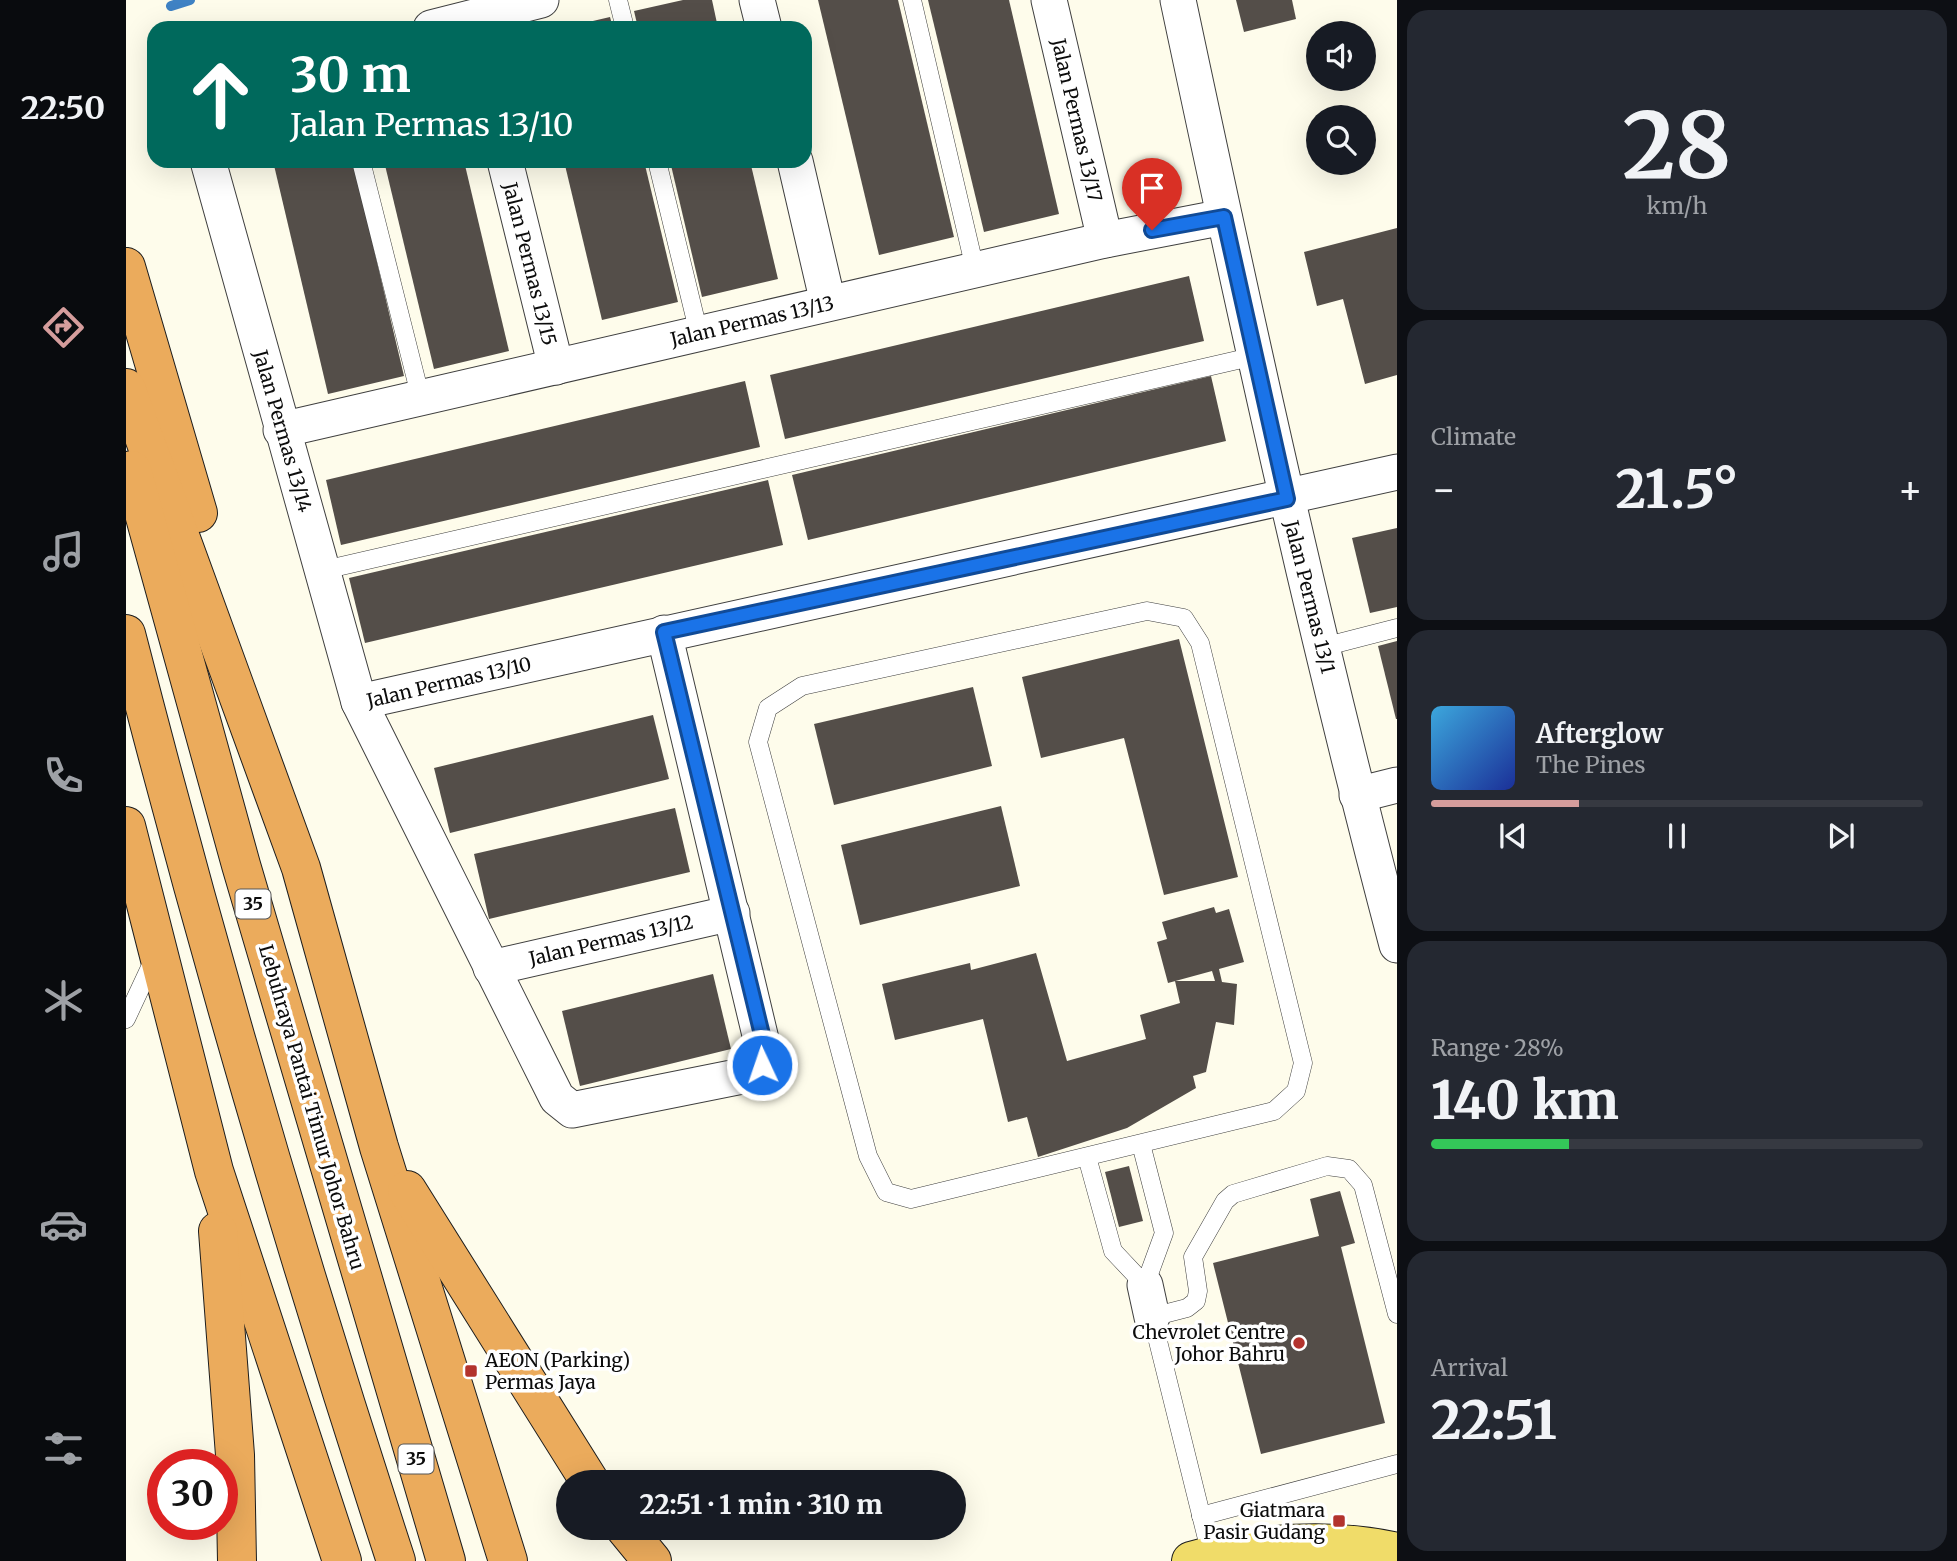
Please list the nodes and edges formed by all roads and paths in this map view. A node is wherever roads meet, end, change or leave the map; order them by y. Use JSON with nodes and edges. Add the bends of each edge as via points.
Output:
{"nodes":[{"id":1,"x":541,"y":0,"type":"edge"},
{"id":2,"x":618,"y":0,"type":"edge"},
{"id":3,"x":757,"y":0,"type":"edge"},
{"id":4,"x":912,"y":0,"type":"edge"},
{"id":5,"x":1049,"y":0,"type":"edge"},
{"id":6,"x":1178,"y":0,"type":"edge"},
{"id":7,"x":476,"y":21,"type":"edge"},
{"id":8,"x":623,"y":21,"type":"edge"},
{"id":9,"x":762,"y":21,"type":"edge"},
{"id":10,"x":210,"y":168,"type":"edge"},
{"id":11,"x":363,"y":168,"type":"edge"},
{"id":12,"x":507,"y":168,"type":"edge"},
{"id":13,"x":659,"y":168,"type":"edge"},
{"id":14,"x":797,"y":168,"type":"edge"},
{"id":15,"x":1224,"y":217,"type":"junction"},
{"id":16,"x":1104,"y":240,"type":"junction"},
{"id":17,"x":126,"y":267,"type":"edge"},
{"id":18,"x":975,"y":270,"type":"junction"},
{"id":19,"x":828,"y":303,"type":"junction"},
{"id":20,"x":699,"y":334,"type":"junction"},
{"id":21,"x":1255,"y":356,"type":"junction"},
{"id":22,"x":556,"y":367,"type":"junction"},
{"id":23,"x":126,"y":387,"type":"edge"},
{"id":24,"x":421,"y":399,"type":"junction"},
{"id":25,"x":281,"y":429,"type":"junction"},
{"id":26,"x":126,"y":450,"type":"edge"},
{"id":27,"x":1397,"y":472,"type":"edge"},
{"id":28,"x":1287,"y":499,"type":"junction"},
{"id":29,"x":324,"y":570,"type":"junction"},
{"id":30,"x":1397,"y":628,"type":"edge"},
{"id":31,"x":664,"y":632,"type":"junction"},
{"id":32,"x":126,"y":634,"type":"edge"},
{"id":33,"x":1323,"y":647,"type":"junction"},
{"id":34,"x":359,"y":702,"type":"junction"},
{"id":35,"x":1397,"y":785,"type":"edge"},
{"id":36,"x":1357,"y":795,"type":"junction"},
{"id":37,"x":126,"y":826,"type":"edge"},
{"id":38,"x":301,"y":868,"type":"junction"},
{"id":39,"x":732,"y":913,"type":"junction"},
{"id":40,"x":1397,"y":945,"type":"edge"},
{"id":41,"x":158,"y":949,"type":"junction"},
{"id":42,"x":491,"y":968,"type":"junction"},
{"id":43,"x":126,"y":1019,"type":"edge"},
{"id":44,"x":1141,"y":1144,"type":"junction"},
{"id":45,"x":379,"y":1147,"type":"junction"},
{"id":46,"x":1087,"y":1157,"type":"junction"},
{"id":47,"x":214,"y":1171,"type":"junction"},
{"id":48,"x":1149,"y":1301,"type":"junction"},
{"id":49,"x":1397,"y":1314,"type":"edge"},
{"id":50,"x":1397,"y":1464,"type":"edge"},
{"id":51,"x":582,"y":1470,"type":"edge"},
{"id":52,"x":1201,"y":1516,"type":"junction"},
{"id":53,"x":635,"y":1540,"type":"edge"},
{"id":54,"x":1397,"y":1552,"type":"edge"},
{"id":55,"x":1201,"y":1558,"type":"edge"},
{"id":56,"x":237,"y":1561,"type":"edge"},
{"id":57,"x":342,"y":1561,"type":"edge"},
{"id":58,"x":396,"y":1561,"type":"edge"},
{"id":59,"x":446,"y":1561,"type":"edge"},
{"id":60,"x":509,"y":1561,"type":"edge"},
{"id":61,"x":652,"y":1561,"type":"edge"}],
"edges":[{"from":1,"to":7,"type":"street"},
{"from":2,"to":8,"type":"lane"},
{"from":3,"to":9,"type":"street"},
{"from":4,"to":18,"type":"lane"},
{"from":5,"to":16,"type":"street","name":"Jalan Permas 13/17"},
{"from":6,"to":15,"type":"street","name":"Jalan Permas 13/1"},
{"from":10,"to":25,"type":"street","name":"Jalan Permas 13/14"},
{"from":11,"to":24,"type":"lane"},
{"from":12,"to":22,"type":"street","name":"Jalan Permas 13/15"},
{"from":13,"to":20,"type":"lane"},
{"from":14,"to":19,"type":"street"},
{"from":15,"to":16,"type":"street","name":"Jalan Permas 13/13"},
{"from":15,"to":21,"type":"street","name":"Jalan Permas 13/1"},
{"from":16,"to":18,"type":"street","name":"Jalan Permas 13/13"},
{"from":17,"to":38,"type":"highway","via":[[186,476],[286,779]]},
{"from":18,"to":19,"type":"street","name":"Jalan Permas 13/13"},
{"from":19,"to":20,"type":"street","name":"Jalan Permas 13/13"},
{"from":20,"to":22,"type":"street","name":"Jalan Permas 13/13"},
{"from":21,"to":28,"type":"street","name":"Jalan Permas 13/1"},
{"from":21,"to":29,"type":"lane"},
{"from":22,"to":24,"type":"street","name":"Jalan Permas 13/13"},
{"from":23,"to":38,"type":"highway"},
{"from":24,"to":25,"type":"street","name":"Jalan Permas 13/13"},
{"from":25,"to":29,"type":"street","name":"Jalan Permas 13/14"},
{"from":26,"to":59,"type":"highway","name":"Lebuhraya Pantai Timur Johor Bahru","number":"35","via":[[241,865]]},
{"from":27,"to":28,"type":"street","name":"Jalan Permas 13/10"},
{"from":28,"to":31,"type":"street","name":"Jalan Permas 13/10"},
{"from":28,"to":33,"type":"street","name":"Jalan Permas 13/1"},
{"from":29,"to":34,"type":"street","name":"Jalan Permas 13/14"},
{"from":30,"to":33,"type":"lane"},
{"from":31,"to":34,"type":"street","name":"Jalan Permas 13/10"},
{"from":31,"to":39,"type":"street"},
{"from":32,"to":58,"type":"highway","via":[[187,872],[334,1373]]},
{"from":33,"to":36,"type":"street","name":"Jalan Permas 13/1"},
{"from":34,"to":42,"type":"street","name":"Jalan Permas 13/10"},
{"from":35,"to":36,"type":"street"},
{"from":36,"to":40,"type":"street","name":"Jalan Permas 13/1"},
{"from":37,"to":41,"type":"highway"},
{"from":38,"to":45,"type":"highway"},
{"from":39,"to":42,"type":"street","name":"Jalan Permas 13/12"},
{"from":39,"to":42,"type":"street","name":"Jalan Permas 13/10","via":[[765,1047],[762,1065],[747,1075],[572,1110],[557,1098]]},
{"from":41,"to":43,"type":"lane"},
{"from":41,"to":47,"type":"highway"},
{"from":44,"to":46,"type":"lane"},
{"from":44,"to":46,"type":"lane","via":[[1274,1111],[1296,1091],[1303,1063],[1200,643],[1184,618],[1147,611],[802,686],[768,708],[758,741],[868,1156],[886,1192],[911,1199]]},
{"from":44,"to":48,"type":"lane","via":[[1164,1233]]},
{"from":45,"to":51,"type":"highway"},
{"from":45,"to":60,"type":"highway"},
{"from":46,"to":48,"type":"lane","via":[[1113,1251]]},
{"from":47,"to":56,"type":"highway","via":[[235,1455]]},
{"from":47,"to":57,"type":"highway"},
{"from":48,"to":49,"type":"lane","via":[[1187,1308],[1196,1301],[1193,1256],[1229,1197],[1327,1166],[1349,1168],[1363,1185]]},
{"from":48,"to":52,"type":"lane"},
{"from":50,"to":52,"type":"lane"},
{"from":52,"to":55,"type":"lane"},
{"from":53,"to":61,"type":"highway"},
{"from":54,"to":55,"type":"main road","via":[[1373,1546],[1314,1545]]}]}
